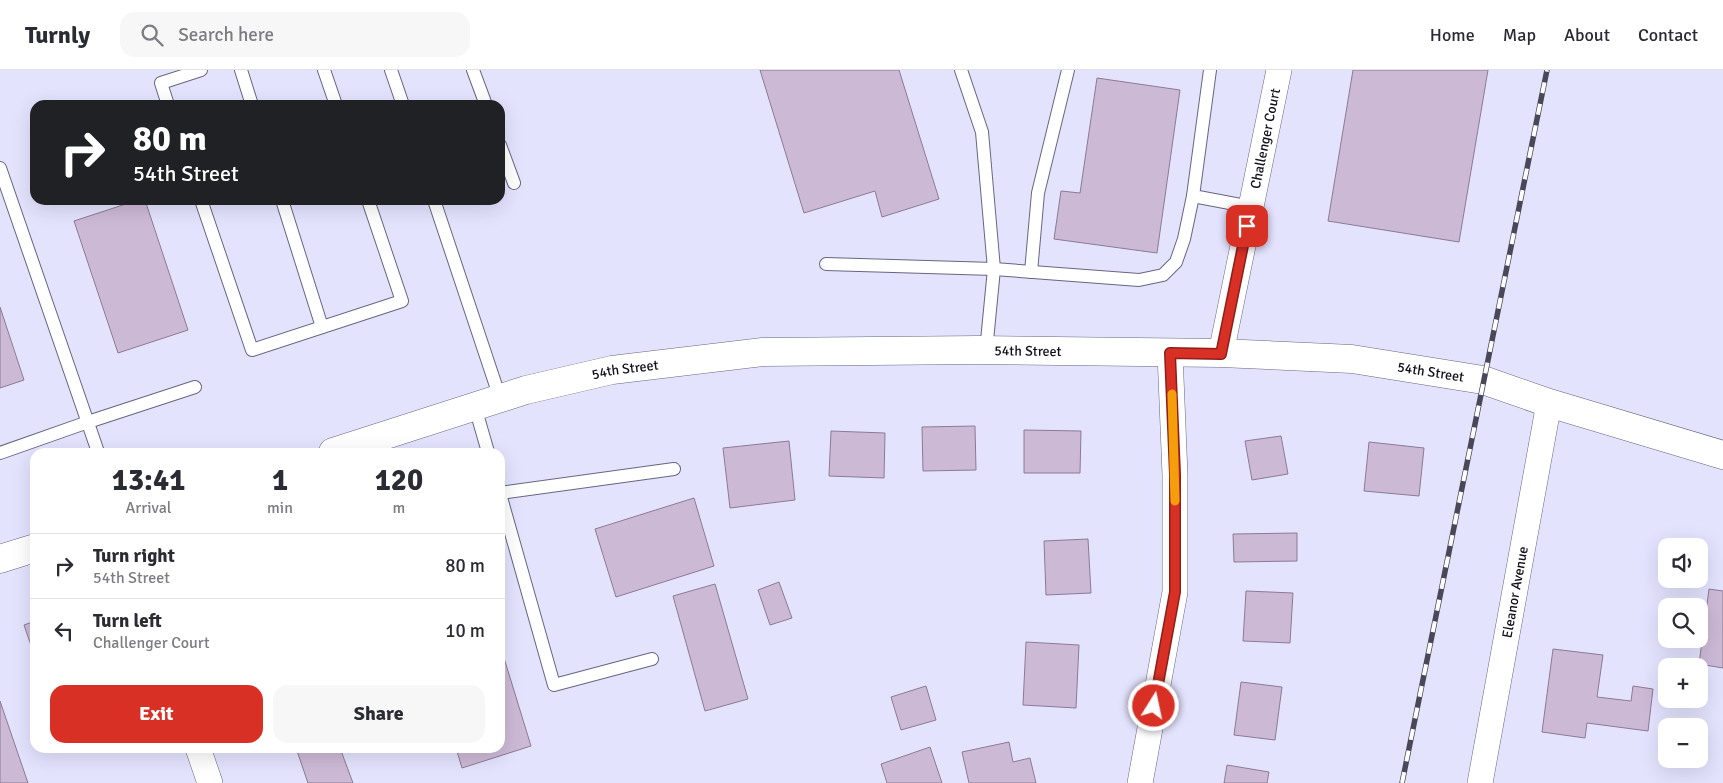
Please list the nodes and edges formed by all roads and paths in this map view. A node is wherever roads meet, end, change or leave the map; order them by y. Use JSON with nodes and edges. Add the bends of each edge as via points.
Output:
{"nodes":[{"id":1,"x":201,"y":70,"type":"edge"},
{"id":2,"x":240,"y":70,"type":"edge"},
{"id":3,"x":324,"y":70,"type":"edge"},
{"id":4,"x":391,"y":70,"type":"edge"},
{"id":5,"x":473,"y":70,"type":"edge"},
{"id":6,"x":961,"y":70,"type":"edge"},
{"id":7,"x":1068,"y":70,"type":"edge"},
{"id":8,"x":1210,"y":70,"type":"edge"},
{"id":9,"x":1278,"y":70,"type":"edge"},
{"id":10,"x":166,"y":100,"type":"edge"},
{"id":11,"x":250,"y":100,"type":"edge"},
{"id":12,"x":334,"y":100,"type":"edge"},
{"id":13,"x":401,"y":100,"type":"edge"},
{"id":14,"x":484,"y":100,"type":"edge"},
{"id":15,"x":505,"y":159,"type":"edge"},
{"id":16,"x":0,"y":168,"type":"edge"},
{"id":17,"x":514,"y":183,"type":"dead end"},
{"id":18,"x":1193,"y":196,"type":"junction"},
{"id":19,"x":203,"y":205,"type":"edge"},
{"id":20,"x":284,"y":205,"type":"edge"},
{"id":21,"x":370,"y":205,"type":"edge"},
{"id":22,"x":435,"y":205,"type":"edge"},
{"id":23,"x":1251,"y":207,"type":"junction"},
{"id":24,"x":826,"y":264,"type":"dead end"},
{"id":25,"x":994,"y":269,"type":"junction"},
{"id":26,"x":1031,"y":272,"type":"junction"},
{"id":27,"x":322,"y":327,"type":"junction"},
{"id":28,"x":986,"y":351,"type":"junction"},
{"id":29,"x":1170,"y":353,"type":"junction"},
{"id":30,"x":1221,"y":354,"type":"junction"},
{"id":31,"x":195,"y":387,"type":"dead end"},
{"id":32,"x":1548,"y":402,"type":"junction"},
{"id":33,"x":488,"y":403,"type":"junction"},
{"id":34,"x":88,"y":422,"type":"junction"},
{"id":35,"x":97,"y":448,"type":"edge"},
{"id":36,"x":346,"y":448,"type":"edge"},
{"id":37,"x":488,"y":448,"type":"edge"},
{"id":38,"x":0,"y":453,"type":"edge"},
{"id":39,"x":1723,"y":455,"type":"edge"},
{"id":40,"x":674,"y":469,"type":"dead end"},
{"id":41,"x":505,"y":493,"type":"edge"},
{"id":42,"x":505,"y":512,"type":"edge"},
{"id":43,"x":30,"y":550,"type":"edge"},
{"id":44,"x":0,"y":559,"type":"edge"},
{"id":45,"x":652,"y":659,"type":"dead end"},
{"id":46,"x":200,"y":753,"type":"edge"},
{"id":47,"x":210,"y":783,"type":"edge"},
{"id":48,"x":1140,"y":783,"type":"edge"},
{"id":49,"x":1480,"y":783,"type":"edge"}],
"edges":[{"from":1,"to":10,"type":"lane","via":[[161,83]]},
{"from":2,"to":11,"type":"lane"},
{"from":3,"to":12,"type":"lane"},
{"from":4,"to":13,"type":"lane"},
{"from":5,"to":14,"type":"lane"},
{"from":6,"to":25,"type":"lane","via":[[982,132]]},
{"from":7,"to":26,"type":"lane","via":[[1038,193]]},
{"from":8,"to":18,"type":"lane"},
{"from":9,"to":23,"type":"street","name":"Challenger Court"},
{"from":15,"to":17,"type":"lane"},
{"from":16,"to":34,"type":"lane"},
{"from":18,"to":23,"type":"lane"},
{"from":18,"to":26,"type":"lane","via":[[1176,262],[1163,275],[1139,280]]},
{"from":19,"to":27,"type":"lane","via":[[252,350]]},
{"from":20,"to":27,"type":"lane"},
{"from":21,"to":27,"type":"lane","via":[[402,301]]},
{"from":22,"to":33,"type":"lane"},
{"from":23,"to":30,"type":"street","name":"Challenger Court"},
{"from":24,"to":25,"type":"lane"},
{"from":25,"to":26,"type":"lane"},
{"from":25,"to":28,"type":"lane"},
{"from":28,"to":29,"type":"main road","name":"54th Street"},
{"from":28,"to":33,"type":"main road","name":"54th Street","via":[[763,352],[612,370],[526,390]]},
{"from":29,"to":30,"type":"main road","name":"54th Street"},
{"from":29,"to":48,"type":"street","via":[[1175,592]]},
{"from":30,"to":32,"type":"main road","name":"54th Street","via":[[1352,359],[1483,380]]},
{"from":31,"to":34,"type":"lane"},
{"from":32,"to":39,"type":"main road","name":"54th Street"},
{"from":32,"to":49,"type":"street","name":"Eleanor Avenue"},
{"from":33,"to":36,"type":"main road","name":"54th Street"},
{"from":33,"to":37,"type":"lane"},
{"from":34,"to":35,"type":"lane"},
{"from":34,"to":38,"type":"lane"},
{"from":40,"to":41,"type":"lane"},
{"from":42,"to":45,"type":"lane","via":[[554,685]]},
{"from":43,"to":44,"type":"main road"},
{"from":46,"to":47,"type":"street"}]}
